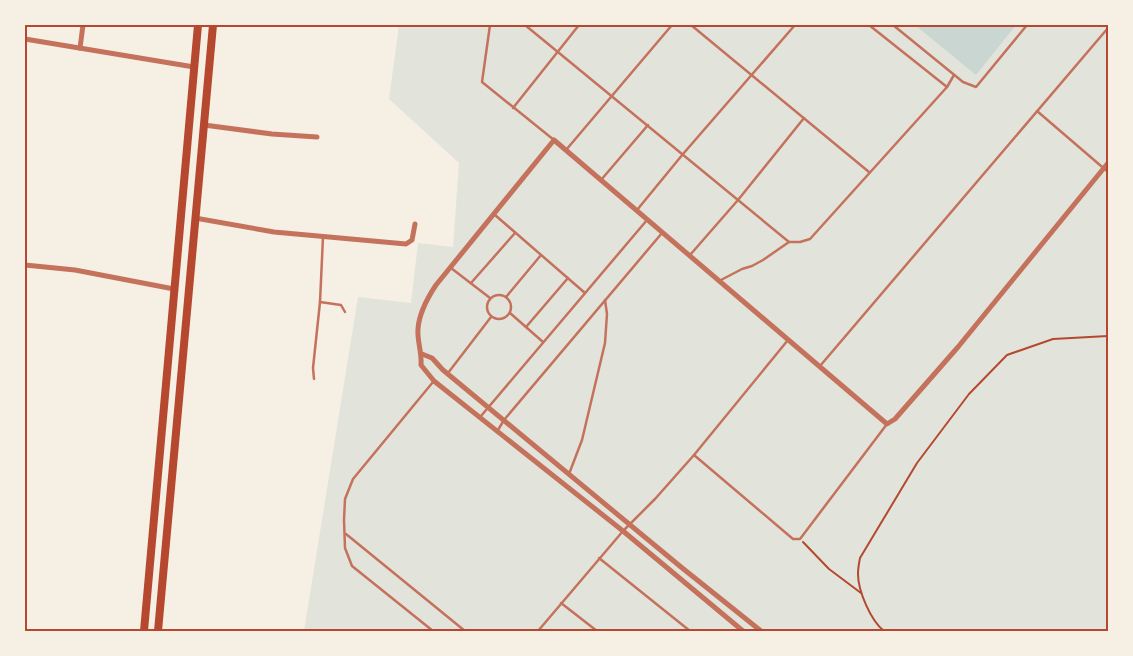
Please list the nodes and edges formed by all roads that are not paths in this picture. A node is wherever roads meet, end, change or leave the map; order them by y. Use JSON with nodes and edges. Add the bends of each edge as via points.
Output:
{"nodes":[{"id":1,"x":83,"y":25,"type":"edge"},
{"id":2,"x":198,"y":25,"type":"edge"},
{"id":3,"x":214,"y":25,"type":"edge"},
{"id":4,"x":490,"y":25,"type":"edge"},
{"id":5,"x":525,"y":25,"type":"edge"},
{"id":6,"x":579,"y":25,"type":"edge"},
{"id":7,"x":672,"y":25,"type":"edge"},
{"id":8,"x":691,"y":25,"type":"edge"},
{"id":9,"x":795,"y":25,"type":"edge"},
{"id":10,"x":869,"y":25,"type":"edge"},
{"id":11,"x":894,"y":25,"type":"edge"},
{"id":12,"x":1026,"y":25,"type":"edge"},
{"id":13,"x":1108,"y":28,"type":"edge"},
{"id":14,"x":25,"y":40,"type":"edge"},
{"id":15,"x":80,"y":48,"type":"junction"},
{"id":16,"x":558,"y":52,"type":"junction"},
{"id":17,"x":194,"y":67,"type":"junction"},
{"id":18,"x":751,"y":74,"type":"junction"},
{"id":19,"x":954,"y":75,"type":"junction"},
{"id":20,"x":947,"y":87,"type":"junction"},
{"id":21,"x":612,"y":95,"type":"junction"},
{"id":22,"x":512,"y":108,"type":"junction"},
{"id":23,"x":1037,"y":111,"type":"junction"},
{"id":24,"x":804,"y":118,"type":"junction"},
{"id":25,"x":204,"y":125,"type":"junction"},
{"id":26,"x":648,"y":125,"type":"junction"},
{"id":27,"x":317,"y":137,"type":"dead end"},
{"id":28,"x":554,"y":140,"type":"junction"},
{"id":29,"x":566,"y":150,"type":"junction"},
{"id":30,"x":683,"y":154,"type":"junction"},
{"id":31,"x":1107,"y":168,"type":"edge"},
{"id":32,"x":870,"y":172,"type":"junction"},
{"id":33,"x":601,"y":180,"type":"junction"},
{"id":34,"x":738,"y":200,"type":"junction"},
{"id":35,"x":637,"y":210,"type":"junction"},
{"id":36,"x":494,"y":214,"type":"junction"},
{"id":37,"x":180,"y":215,"type":"junction"},
{"id":38,"x":195,"y":218,"type":"junction"},
{"id":39,"x":648,"y":219,"type":"junction"},
{"id":40,"x":415,"y":224,"type":"dead end"},
{"id":41,"x":515,"y":232,"type":"junction"},
{"id":42,"x":662,"y":232,"type":"junction"},
{"id":43,"x":323,"y":236,"type":"junction"},
{"id":44,"x":789,"y":242,"type":"junction"},
{"id":45,"x":541,"y":255,"type":"junction"},
{"id":46,"x":689,"y":255,"type":"junction"},
{"id":47,"x":25,"y":265,"type":"edge"},
{"id":48,"x":450,"y":267,"type":"junction"},
{"id":49,"x":568,"y":278,"type":"junction"},
{"id":50,"x":719,"y":281,"type":"junction"},
{"id":51,"x":471,"y":284,"type":"junction"},
{"id":52,"x":174,"y":289,"type":"junction"},
{"id":53,"x":585,"y":293,"type":"junction"},
{"id":54,"x":506,"y":297,"type":"junction"},
{"id":55,"x":490,"y":298,"type":"junction"},
{"id":56,"x":605,"y":300,"type":"junction"},
{"id":57,"x":320,"y":302,"type":"junction"},
{"id":58,"x":345,"y":312,"type":"dead end"},
{"id":59,"x":510,"y":313,"type":"junction"},
{"id":60,"x":492,"y":317,"type":"junction"},
{"id":61,"x":526,"y":327,"type":"junction"},
{"id":62,"x":788,"y":339,"type":"junction"},
{"id":63,"x":543,"y":342,"type":"junction"},
{"id":64,"x":422,"y":354,"type":"junction"},
{"id":65,"x":820,"y":366,"type":"junction"},
{"id":66,"x":447,"y":373,"type":"junction"},
{"id":67,"x":314,"y":378,"type":"dead end"},
{"id":68,"x":434,"y":381,"type":"junction"},
{"id":69,"x":488,"y":406,"type":"junction"},
{"id":70,"x":480,"y":418,"type":"junction"},
{"id":71,"x":504,"y":420,"type":"junction"},
{"id":72,"x":887,"y":424,"type":"junction"},
{"id":73,"x":497,"y":432,"type":"junction"},
{"id":74,"x":694,"y":455,"type":"junction"},
{"id":75,"x":569,"y":474,"type":"junction"},
{"id":76,"x":631,"y":525,"type":"junction"},
{"id":77,"x":623,"y":531,"type":"junction"},
{"id":78,"x":346,"y":534,"type":"junction"},
{"id":79,"x":600,"y":558,"type":"junction"},
{"id":80,"x":561,"y":603,"type":"junction"},
{"id":81,"x":145,"y":620,"type":"junction"},
{"id":82,"x":159,"y":627,"type":"edge"},
{"id":83,"x":144,"y":631,"type":"edge"},
{"id":84,"x":433,"y":631,"type":"edge"},
{"id":85,"x":465,"y":631,"type":"edge"},
{"id":86,"x":538,"y":631,"type":"edge"},
{"id":87,"x":597,"y":631,"type":"edge"},
{"id":88,"x":690,"y":631,"type":"edge"},
{"id":89,"x":743,"y":631,"type":"edge"},
{"id":90,"x":761,"y":631,"type":"edge"}],
"edges":[{"from":1,"to":15,"type":"street"},
{"from":2,"to":17,"type":"main road"},
{"from":3,"to":25,"type":"main road"},
{"from":4,"to":22,"type":"lane","via":[[482,82]]},
{"from":5,"to":16,"type":"lane"},
{"from":6,"to":16,"type":"lane"},
{"from":7,"to":21,"type":"lane"},
{"from":8,"to":18,"type":"lane"},
{"from":9,"to":18,"type":"lane"},
{"from":10,"to":20,"type":"lane"},
{"from":11,"to":19,"type":"lane"},
{"from":12,"to":19,"type":"lane","via":[[976,86]]},
{"from":13,"to":23,"type":"lane"},
{"from":14,"to":15,"type":"street"},
{"from":15,"to":17,"type":"street"},
{"from":16,"to":21,"type":"lane"},
{"from":16,"to":22,"type":"lane"},
{"from":17,"to":37,"type":"main road"},
{"from":18,"to":24,"type":"lane"},
{"from":18,"to":30,"type":"lane"},
{"from":19,"to":20,"type":"lane"},
{"from":20,"to":32,"type":"lane"},
{"from":21,"to":26,"type":"lane"},
{"from":21,"to":29,"type":"lane"},
{"from":22,"to":28,"type":"lane"},
{"from":23,"to":31,"type":"lane"},
{"from":23,"to":65,"type":"lane"},
{"from":24,"to":32,"type":"lane"},
{"from":24,"to":34,"type":"lane"},
{"from":25,"to":27,"type":"street"},
{"from":25,"to":38,"type":"main road"},
{"from":26,"to":30,"type":"lane"},
{"from":26,"to":33,"type":"lane"},
{"from":28,"to":29,"type":"street"},
{"from":28,"to":36,"type":"street"},
{"from":29,"to":33,"type":"street"},
{"from":30,"to":34,"type":"lane"},
{"from":30,"to":35,"type":"lane"},
{"from":31,"to":72,"type":"street","via":[[958,347]]},
{"from":32,"to":44,"type":"lane","via":[[810,238]]},
{"from":33,"to":35,"type":"street"},
{"from":34,"to":44,"type":"lane"},
{"from":34,"to":46,"type":"lane"},
{"from":35,"to":39,"type":"street"},
{"from":36,"to":41,"type":"lane"},
{"from":36,"to":48,"type":"street"},
{"from":37,"to":38,"type":"main road"},
{"from":37,"to":52,"type":"main road"},
{"from":38,"to":43,"type":"street","via":[[274,232]]},
{"from":38,"to":82,"type":"main road"},
{"from":39,"to":42,"type":"street"},
{"from":39,"to":53,"type":"lane"},
{"from":40,"to":43,"type":"street","via":[[412,240],[406,244]]},
{"from":41,"to":45,"type":"lane"},
{"from":41,"to":51,"type":"lane"},
{"from":42,"to":46,"type":"street"},
{"from":42,"to":56,"type":"lane"},
{"from":43,"to":57,"type":"lane"},
{"from":44,"to":50,"type":"lane","via":[[763,260]]},
{"from":45,"to":49,"type":"lane"},
{"from":45,"to":54,"type":"lane"},
{"from":46,"to":50,"type":"street"},
{"from":47,"to":52,"type":"street","via":[[75,270]]},
{"from":48,"to":51,"type":"lane"},
{"from":48,"to":64,"type":"street","via":[[424,307],[418,327]]},
{"from":49,"to":53,"type":"lane"},
{"from":49,"to":61,"type":"lane"},
{"from":50,"to":62,"type":"street"},
{"from":51,"to":55,"type":"lane"},
{"from":52,"to":81,"type":"main road"},
{"from":53,"to":63,"type":"lane"},
{"from":54,"to":55,"type":"lane"},
{"from":54,"to":59,"type":"lane","via":[[511,304]]},
{"from":55,"to":60,"type":"lane","via":[[487,306]]},
{"from":56,"to":71,"type":"lane"},
{"from":56,"to":75,"type":"lane","via":[[605,343],[582,440]]},
{"from":57,"to":58,"type":"lane","via":[[341,306]]},
{"from":57,"to":67,"type":"lane"},
{"from":59,"to":60,"type":"lane","via":[[500,319]]},
{"from":59,"to":61,"type":"lane"},
{"from":60,"to":66,"type":"lane"},
{"from":61,"to":63,"type":"lane"},
{"from":62,"to":65,"type":"street"},
{"from":62,"to":74,"type":"lane"},
{"from":63,"to":69,"type":"lane"},
{"from":64,"to":66,"type":"street","via":[[432,358]]},
{"from":64,"to":68,"type":"street","via":[[421,364]]},
{"from":65,"to":72,"type":"street"},
{"from":66,"to":69,"type":"street"},
{"from":68,"to":70,"type":"street"},
{"from":68,"to":78,"type":"lane","via":[[353,479],[344,499]]},
{"from":69,"to":70,"type":"lane"},
{"from":69,"to":71,"type":"street"},
{"from":70,"to":73,"type":"street"},
{"from":71,"to":73,"type":"lane"},
{"from":71,"to":75,"type":"street"},
{"from":72,"to":74,"type":"lane","via":[[800,538],[793,539]]},
{"from":73,"to":77,"type":"street"},
{"from":74,"to":76,"type":"lane"},
{"from":75,"to":76,"type":"street"},
{"from":76,"to":77,"type":"lane"},
{"from":76,"to":90,"type":"street"},
{"from":77,"to":79,"type":"lane"},
{"from":77,"to":89,"type":"street"},
{"from":78,"to":84,"type":"lane","via":[[345,548],[352,566]]},
{"from":78,"to":85,"type":"lane"},
{"from":79,"to":80,"type":"lane"},
{"from":79,"to":88,"type":"lane"},
{"from":80,"to":86,"type":"lane"},
{"from":80,"to":87,"type":"lane"},
{"from":81,"to":82,"type":"main road"},
{"from":81,"to":83,"type":"main road"}]}
